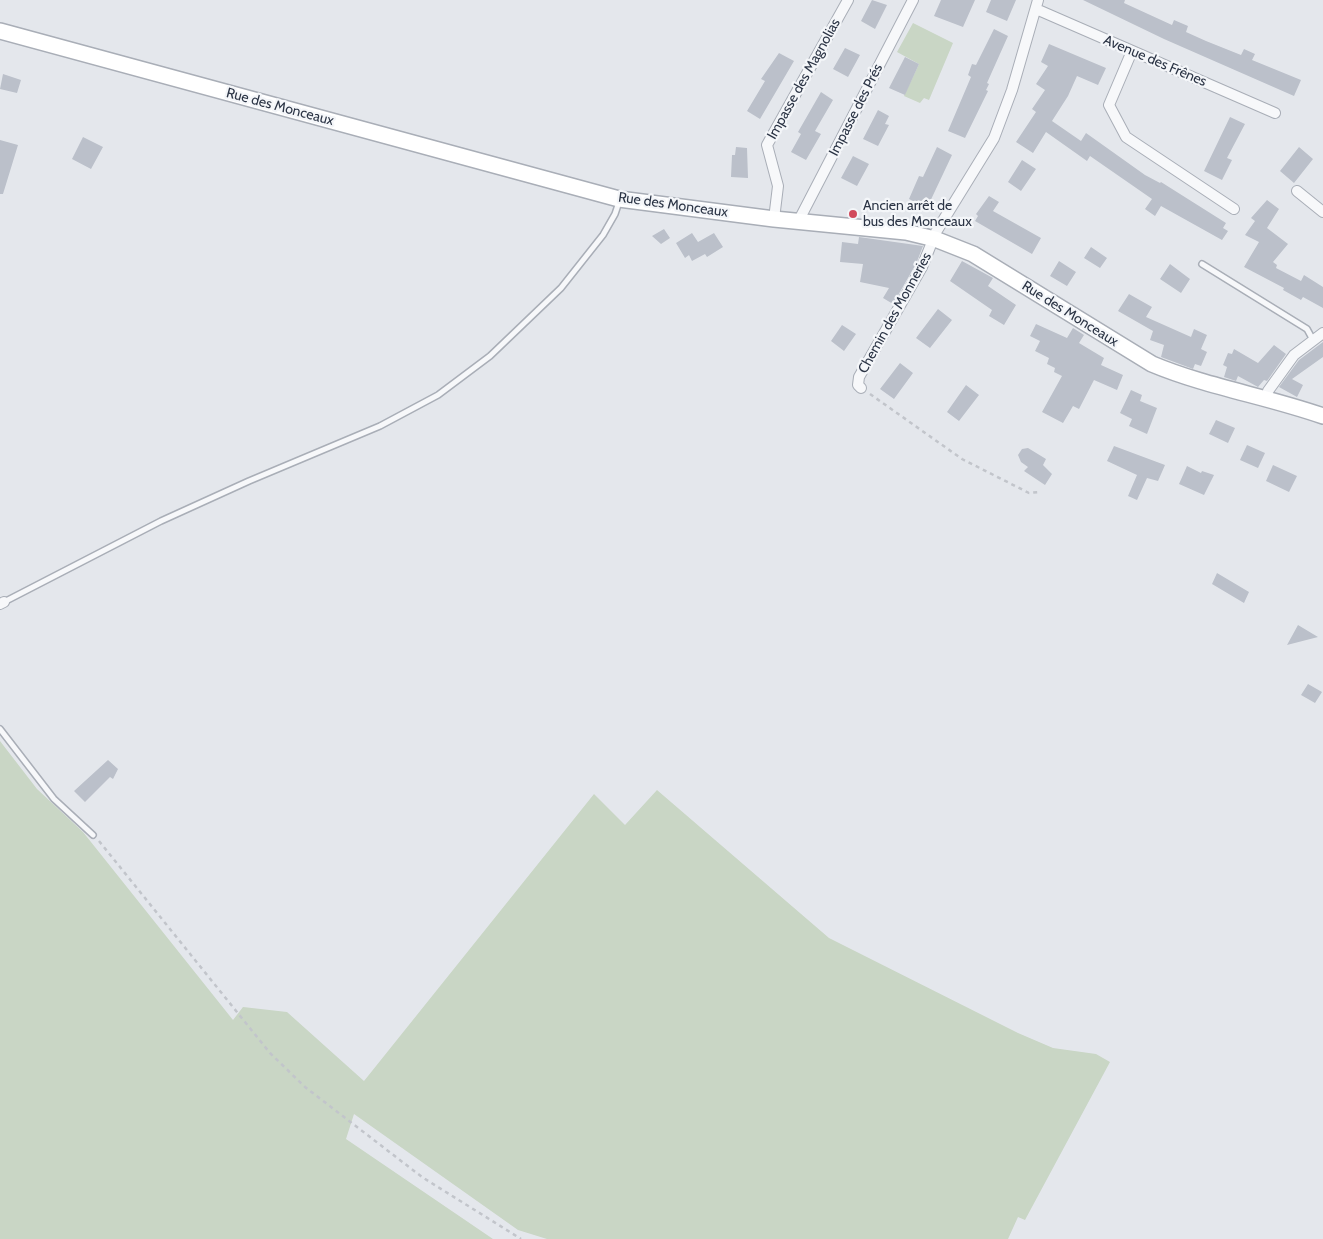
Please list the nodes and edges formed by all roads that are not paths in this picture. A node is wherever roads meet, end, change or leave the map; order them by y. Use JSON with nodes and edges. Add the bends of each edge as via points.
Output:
{"nodes":[{"id":1,"x":848,"y":0,"type":"edge"},
{"id":2,"x":913,"y":0,"type":"edge"},
{"id":3,"x":1037,"y":4,"type":"edge"},
{"id":4,"x":0,"y":31,"type":"edge"},
{"id":5,"x":1132,"y":51,"type":"junction"},
{"id":6,"x":1275,"y":113,"type":"dead end"},
{"id":7,"x":1297,"y":191,"type":"dead end"},
{"id":8,"x":619,"y":199,"type":"junction"},
{"id":9,"x":1234,"y":208,"type":"dead end"},
{"id":10,"x":1323,"y":212,"type":"edge"},
{"id":11,"x":774,"y":219,"type":"junction"},
{"id":12,"x":799,"y":220,"type":"junction"},
{"id":13,"x":935,"y":239,"type":"junction"},
{"id":14,"x":1202,"y":264,"type":"dead end"},
{"id":15,"x":1323,"y":333,"type":"edge"},
{"id":16,"x":1313,"y":340,"type":"junction"},
{"id":17,"x":861,"y":388,"type":"road end"},
{"id":18,"x":1266,"y":398,"type":"junction"},
{"id":19,"x":1323,"y":416,"type":"edge"},
{"id":20,"x":2,"y":603,"type":"edge"},
{"id":21,"x":0,"y":730,"type":"edge"},
{"id":22,"x":93,"y":834,"type":"road end"}],
"edges":[{"from":1,"to":11,"type":"street","name":"Impasse des Magnolias","via":[[767,145],[778,186]]},
{"from":2,"to":12,"type":"street","name":"Impasse des Prés"},
{"from":3,"to":5,"type":"street","name":"Avenue des Frênes"},
{"from":3,"to":13,"type":"street","name":"Chemin des Monneries","via":[[994,138],[936,232]]},
{"from":4,"to":8,"type":"main road","name":"Rue des Monceaux"},
{"from":5,"to":6,"type":"street","name":"Avenue des Frênes"},
{"from":5,"to":9,"type":"street","via":[[1109,106],[1126,137]]},
{"from":7,"to":10,"type":"street"},
{"from":8,"to":11,"type":"main road","name":"Rue des Monceaux"},
{"from":8,"to":20,"type":"lane","via":[[610,225],[575,274],[510,339],[438,395],[380,426],[161,521]]},
{"from":11,"to":12,"type":"main road","name":"Rue des Monceaux"},
{"from":12,"to":13,"type":"main road","name":"Rue des Monceaux","via":[[906,232]]},
{"from":13,"to":17,"type":"street","name":"Chemin des Monneries","via":[[899,310],[858,377]]},
{"from":13,"to":18,"type":"main road","name":"Rue des Monceaux","via":[[973,254],[1152,364],[1182,376]]},
{"from":14,"to":16,"type":"lane","via":[[1307,329]]},
{"from":15,"to":16,"type":"street"},
{"from":16,"to":18,"type":"street","via":[[1294,355],[1270,387]]},
{"from":18,"to":19,"type":"main road","name":"Rue des Monceaux"},
{"from":21,"to":22,"type":"lane","via":[[54,799]]}]}
